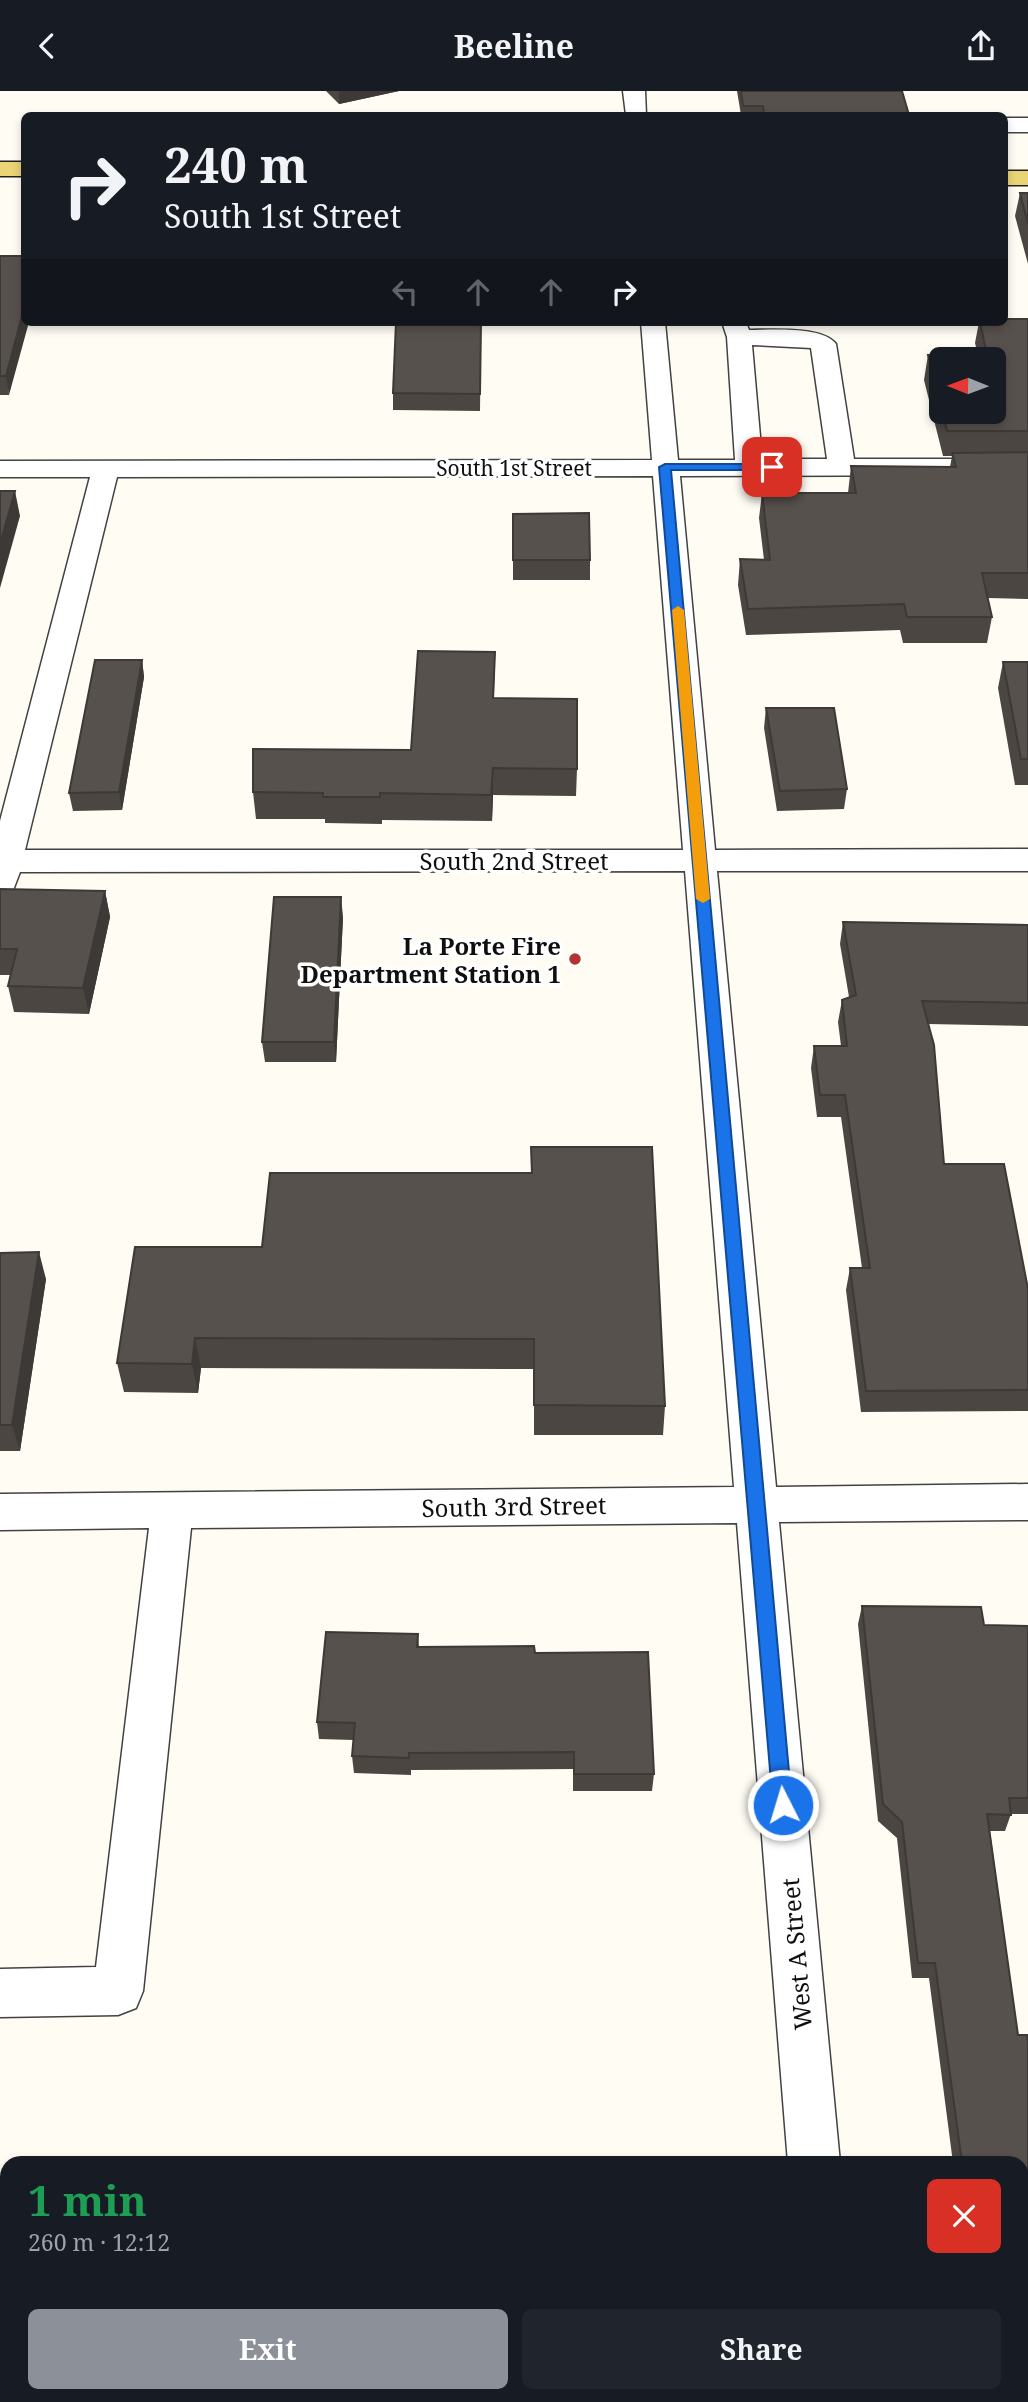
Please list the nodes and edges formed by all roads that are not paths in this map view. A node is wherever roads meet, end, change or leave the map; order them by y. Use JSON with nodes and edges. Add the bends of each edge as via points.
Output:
{"nodes":[{"id":1,"x":634,"y":91,"type":"edge"},
{"id":2,"x":636,"y":112,"type":"edge"},
{"id":3,"x":1008,"y":125,"type":"edge"},
{"id":4,"x":1028,"y":125,"type":"edge"},
{"id":5,"x":0,"y":169,"type":"edge"},
{"id":6,"x":21,"y":169,"type":"edge"},
{"id":7,"x":1008,"y":178,"type":"edge"},
{"id":8,"x":1028,"y":178,"type":"edge"},
{"id":9,"x":653,"y":326,"type":"edge"},
{"id":10,"x":736,"y":330,"type":"edge"},
{"id":11,"x":665,"y":467,"type":"junction"},
{"id":12,"x":749,"y":467,"type":"junction"},
{"id":13,"x":842,"y":467,"type":"junction"},
{"id":14,"x":1028,"y":467,"type":"edge"},
{"id":15,"x":0,"y":470,"type":"edge"},
{"id":16,"x":105,"y":470,"type":"junction"},
{"id":17,"x":700,"y":860,"type":"junction"},
{"id":18,"x":1028,"y":860,"type":"edge"},
{"id":19,"x":2,"y":870,"type":"edge"},
{"id":20,"x":1028,"y":1502,"type":"edge"},
{"id":21,"x":756,"y":1503,"type":"junction"},
{"id":22,"x":172,"y":1510,"type":"junction"},
{"id":23,"x":0,"y":1512,"type":"edge"},
{"id":24,"x":0,"y":1993,"type":"edge"},
{"id":25,"x":813,"y":2156,"type":"edge"}],
"edges":[{"from":1,"to":2,"type":"street"},
{"from":3,"to":4,"type":"street"},
{"from":5,"to":6,"type":"main road"},
{"from":7,"to":8,"type":"main road"},
{"from":9,"to":11,"type":"street","name":"West A Street"},
{"from":10,"to":12,"type":"street"},
{"from":10,"to":13,"type":"street","via":[[824,344]]},
{"from":11,"to":12,"type":"street","name":"South 1st Street"},
{"from":11,"to":16,"type":"street","name":"South 1st Street"},
{"from":11,"to":17,"type":"street","name":"West A Street"},
{"from":12,"to":13,"type":"street","name":"South 1st Street"},
{"from":13,"to":14,"type":"street","name":"South 1st Street"},
{"from":15,"to":16,"type":"street","name":"South 1st Street"},
{"from":16,"to":19,"type":"street"},
{"from":17,"to":18,"type":"street","name":"South 2nd Street"},
{"from":17,"to":19,"type":"street","name":"South 2nd Street"},
{"from":17,"to":21,"type":"street","name":"West A Street"},
{"from":20,"to":21,"type":"street","name":"South 3rd Street"},
{"from":21,"to":22,"type":"street","name":"South 3rd Street"},
{"from":21,"to":25,"type":"street","name":"West A Street"},
{"from":22,"to":23,"type":"street","name":"South 3rd Street"},
{"from":22,"to":24,"type":"street","via":[[118,1991]]}]}
